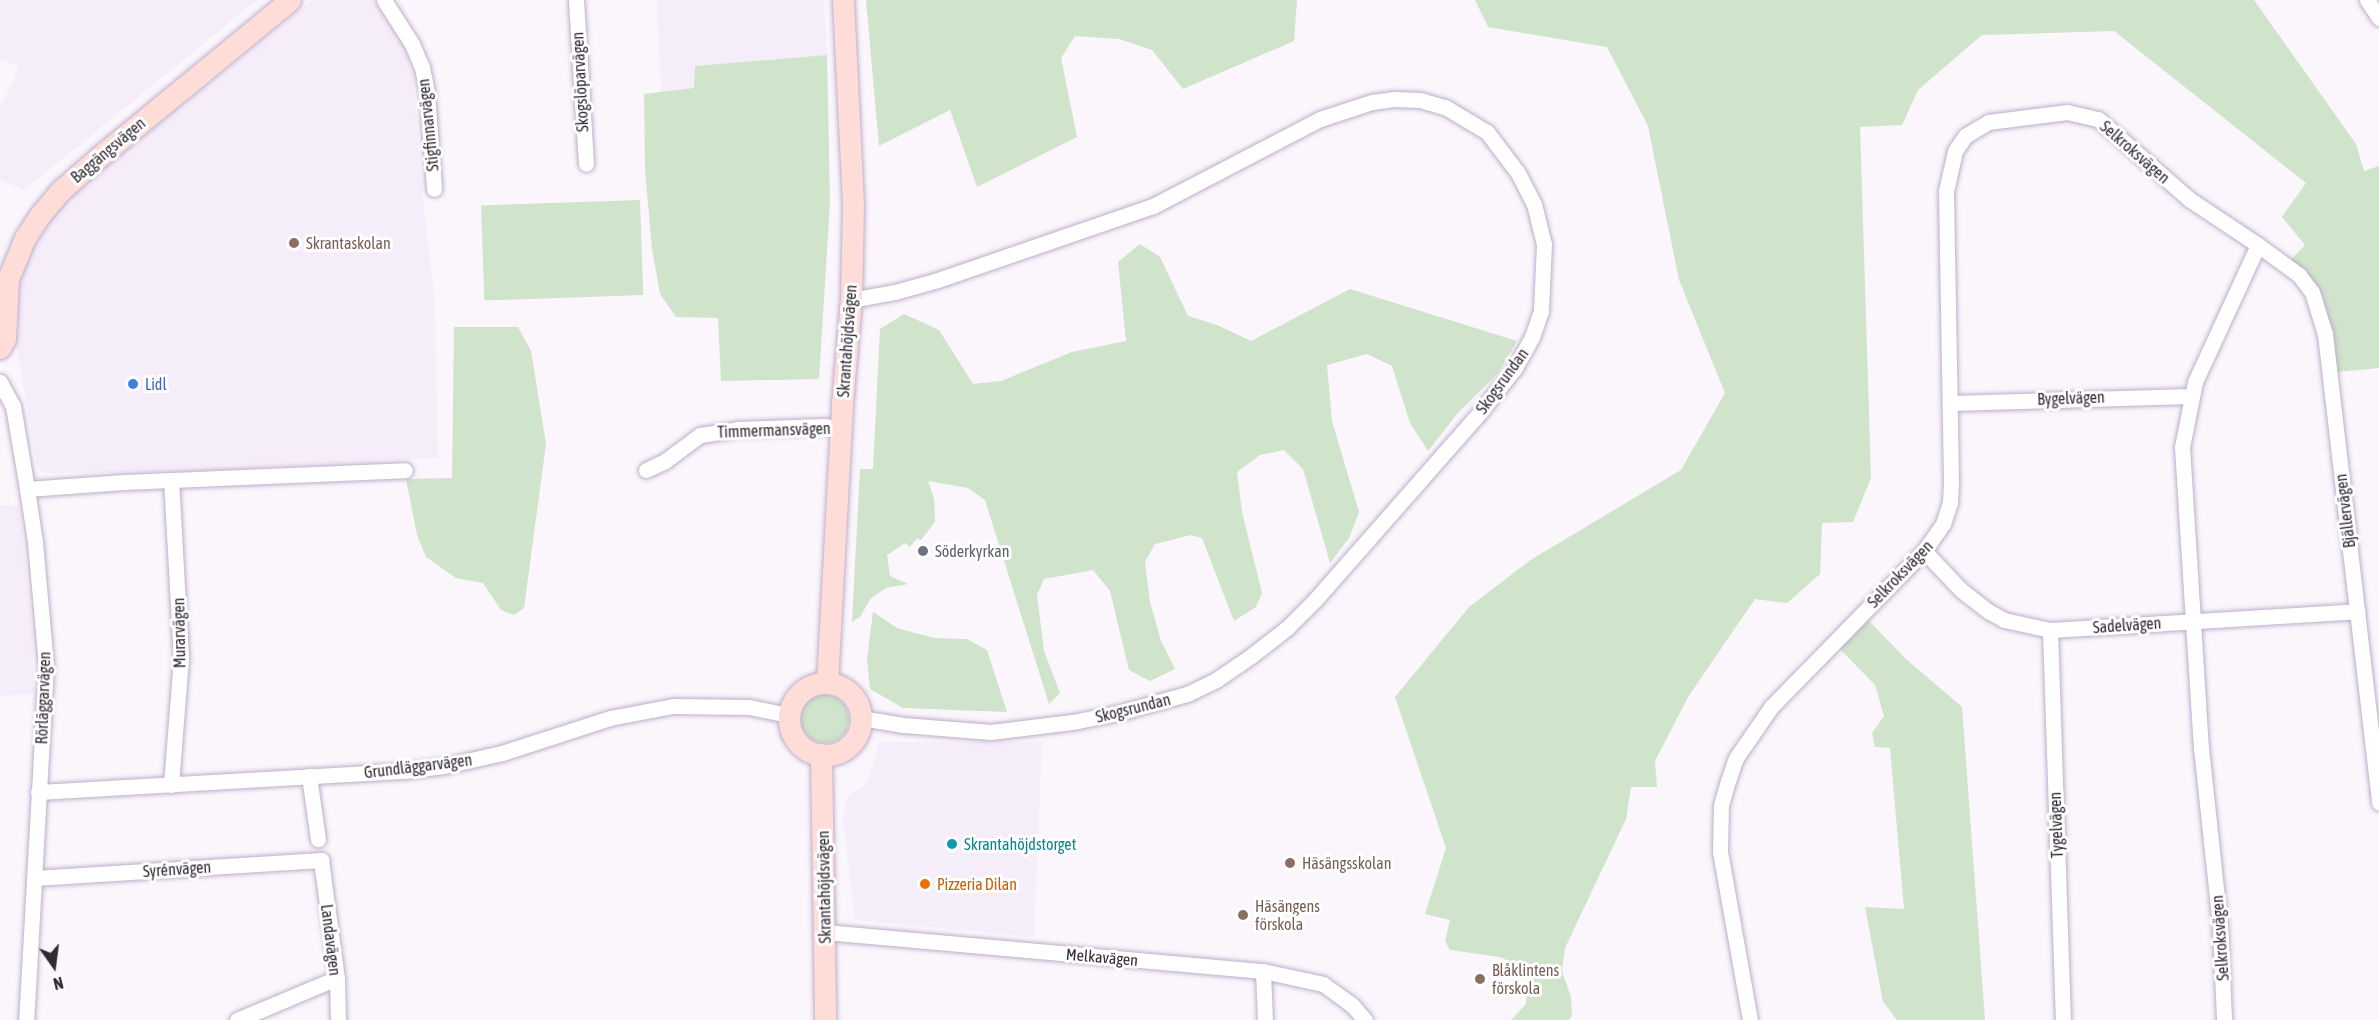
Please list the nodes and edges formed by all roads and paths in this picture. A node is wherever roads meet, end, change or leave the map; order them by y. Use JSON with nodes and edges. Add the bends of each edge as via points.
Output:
{"nodes":[{"id":1,"x":290,"y":0,"type":"edge"},
{"id":2,"x":384,"y":0,"type":"edge"},
{"id":3,"x":576,"y":0,"type":"edge"},
{"id":4,"x":843,"y":0,"type":"edge"},
{"id":5,"x":2367,"y":0,"type":"edge"},
{"id":6,"x":2379,"y":18,"type":"edge"},
{"id":7,"x":586,"y":164,"type":"dead end"},
{"id":8,"x":434,"y":189,"type":"dead end"},
{"id":9,"x":2258,"y":245,"type":"junction"},
{"id":10,"x":851,"y":300,"type":"junction"},
{"id":11,"x":0,"y":348,"type":"edge"},
{"id":12,"x":0,"y":382,"type":"edge"},
{"id":13,"x":2191,"y":396,"type":"junction"},
{"id":14,"x":1951,"y":403,"type":"junction"},
{"id":15,"x":841,"y":428,"type":"junction"},
{"id":16,"x":646,"y":470,"type":"dead end"},
{"id":17,"x":405,"y":471,"type":"dead end"},
{"id":18,"x":171,"y":480,"type":"junction"},
{"id":19,"x":27,"y":489,"type":"junction"},
{"id":20,"x":1924,"y":551,"type":"junction"},
{"id":21,"x":2357,"y":611,"type":"junction"},
{"id":22,"x":2192,"y":621,"type":"junction"},
{"id":23,"x":2050,"y":630,"type":"junction"},
{"id":24,"x":827,"y":683,"type":"junction"},
{"id":25,"x":789,"y":715,"type":"junction"},
{"id":26,"x":861,"y":718,"type":"junction"},
{"id":27,"x":821,"y":754,"type":"junction"},
{"id":28,"x":309,"y":776,"type":"junction"},
{"id":29,"x":171,"y":785,"type":"junction"},
{"id":30,"x":38,"y":792,"type":"junction"},
{"id":31,"x":2379,"y":803,"type":"edge"},
{"id":32,"x":318,"y":839,"type":"dead end"},
{"id":33,"x":321,"y":860,"type":"joint"},
{"id":34,"x":34,"y":878,"type":"junction"},
{"id":35,"x":825,"y":932,"type":"junction"},
{"id":36,"x":1263,"y":971,"type":"junction"},
{"id":37,"x":336,"y":978,"type":"junction"},
{"id":38,"x":26,"y":1020,"type":"edge"},
{"id":39,"x":237,"y":1020,"type":"edge"},
{"id":40,"x":338,"y":1020,"type":"edge"},
{"id":41,"x":825,"y":1020,"type":"edge"},
{"id":42,"x":1265,"y":1020,"type":"edge"},
{"id":43,"x":1365,"y":1020,"type":"edge"},
{"id":44,"x":1750,"y":1020,"type":"edge"},
{"id":45,"x":2064,"y":1020,"type":"edge"},
{"id":46,"x":2224,"y":1020,"type":"edge"}],
"edges":[{"from":1,"to":11,"type":"street","name":"Baggängsvägen","via":[[60,191],[25,238],[8,279]]},
{"from":2,"to":8,"type":"street","name":"Stigfinnarvägen","via":[[422,67]]},
{"from":3,"to":7,"type":"street","name":"Skogslöparvägen"},
{"from":4,"to":10,"type":"street","name":"Skrantahöjdsvägen","via":[[853,204]]},
{"from":5,"to":6,"type":"street"},
{"from":9,"to":13,"type":"street","name":"Selkroksvägen"},
{"from":9,"to":14,"type":"street","name":"Selkroksvägen","via":[[2189,199],[2098,119],[2067,112],[1998,120],[1975,128],[1955,151],[1946,191]]},
{"from":9,"to":21,"type":"street","name":"Bjällervägen","via":[[2299,275],[2312,292],[2320,313]]},
{"from":10,"to":15,"type":"street","name":"Skrantahöjdsvägen"},
{"from":10,"to":26,"type":"street","name":"Skogsrundan","via":[[938,280],[1153,206],[1320,119],[1393,99],[1420,100],[1445,107],[1487,132],[1534,204],[1544,244],[1541,311],[1514,369],[1315,600],[1251,656],[1187,694],[1072,722],[991,732]]},
{"from":12,"to":19,"type":"street","name":"Rörläggarvägen","via":[[13,406]]},
{"from":13,"to":14,"type":"street","name":"Bygelvägen"},
{"from":13,"to":22,"type":"street","name":"Selkroksvägen","via":[[2184,424],[2182,466]]},
{"from":14,"to":20,"type":"street","name":"Selkroksvägen","via":[[1950,502],[1943,524]]},
{"from":15,"to":16,"type":"street","name":"Timmermansvägen","via":[[738,429],[700,435]]},
{"from":15,"to":24,"type":"street","name":"Skrantahöjdsvägen"},
{"from":17,"to":18,"type":"street"},
{"from":18,"to":19,"type":"street"},
{"from":18,"to":29,"type":"street","name":"Murarvägen","via":[[181,658]]},
{"from":19,"to":30,"type":"street","name":"Rörläggarvägen","via":[[46,666]]},
{"from":20,"to":23,"type":"street","name":"Sadelvägen","via":[[1961,590],[1988,610],[2004,620]]},
{"from":20,"to":44,"type":"street","name":"Selkroksvägen","via":[[1771,707],[1736,758],[1721,806],[1720,843]]},
{"from":21,"to":22,"type":"street","name":"Sadelvägen"},
{"from":21,"to":31,"type":"street","name":"Bjällervägen"},
{"from":22,"to":23,"type":"street","name":"Sadelvägen"},
{"from":22,"to":46,"type":"street","name":"Selkroksvägen","via":[[2220,927]]},
{"from":23,"to":45,"type":"street","name":"Tygelvägen"},
{"from":24,"to":25,"type":"street","via":[[802,691]]},
{"from":24,"to":26,"type":"street","via":[[851,694]]},
{"from":25,"to":27,"type":"street","via":[[795,738],[806,749]]},
{"from":25,"to":28,"type":"street","name":"Grundläggarvägen","via":[[749,707],[673,706],[610,718],[476,760],[404,771]]},
{"from":26,"to":27,"type":"street","via":[[858,733],[849,745],[836,753]]},
{"from":27,"to":35,"type":"street","name":"Skrantahöjdsvägen"},
{"from":28,"to":29,"type":"street","name":"Grundläggarvägen"},
{"from":28,"to":32,"type":"street"},
{"from":29,"to":30,"type":"street","name":"Grundläggarvägen"},
{"from":30,"to":34,"type":"street","name":"Rörläggarvägen"},
{"from":33,"to":34,"type":"street","name":"Syrénvägen"},
{"from":33,"to":37,"type":"street","name":"Landavägen"},
{"from":34,"to":38,"type":"street","name":"Rörläggarvägen"},
{"from":35,"to":36,"type":"street","name":"Melkavägen"},
{"from":35,"to":41,"type":"street","name":"Skrantahöjdsvägen"},
{"from":36,"to":42,"type":"street"},
{"from":36,"to":43,"type":"street","name":"Melkavägen","via":[[1323,984]]},
{"from":37,"to":39,"type":"street"},
{"from":37,"to":40,"type":"street","name":"Landavägen"}]}
